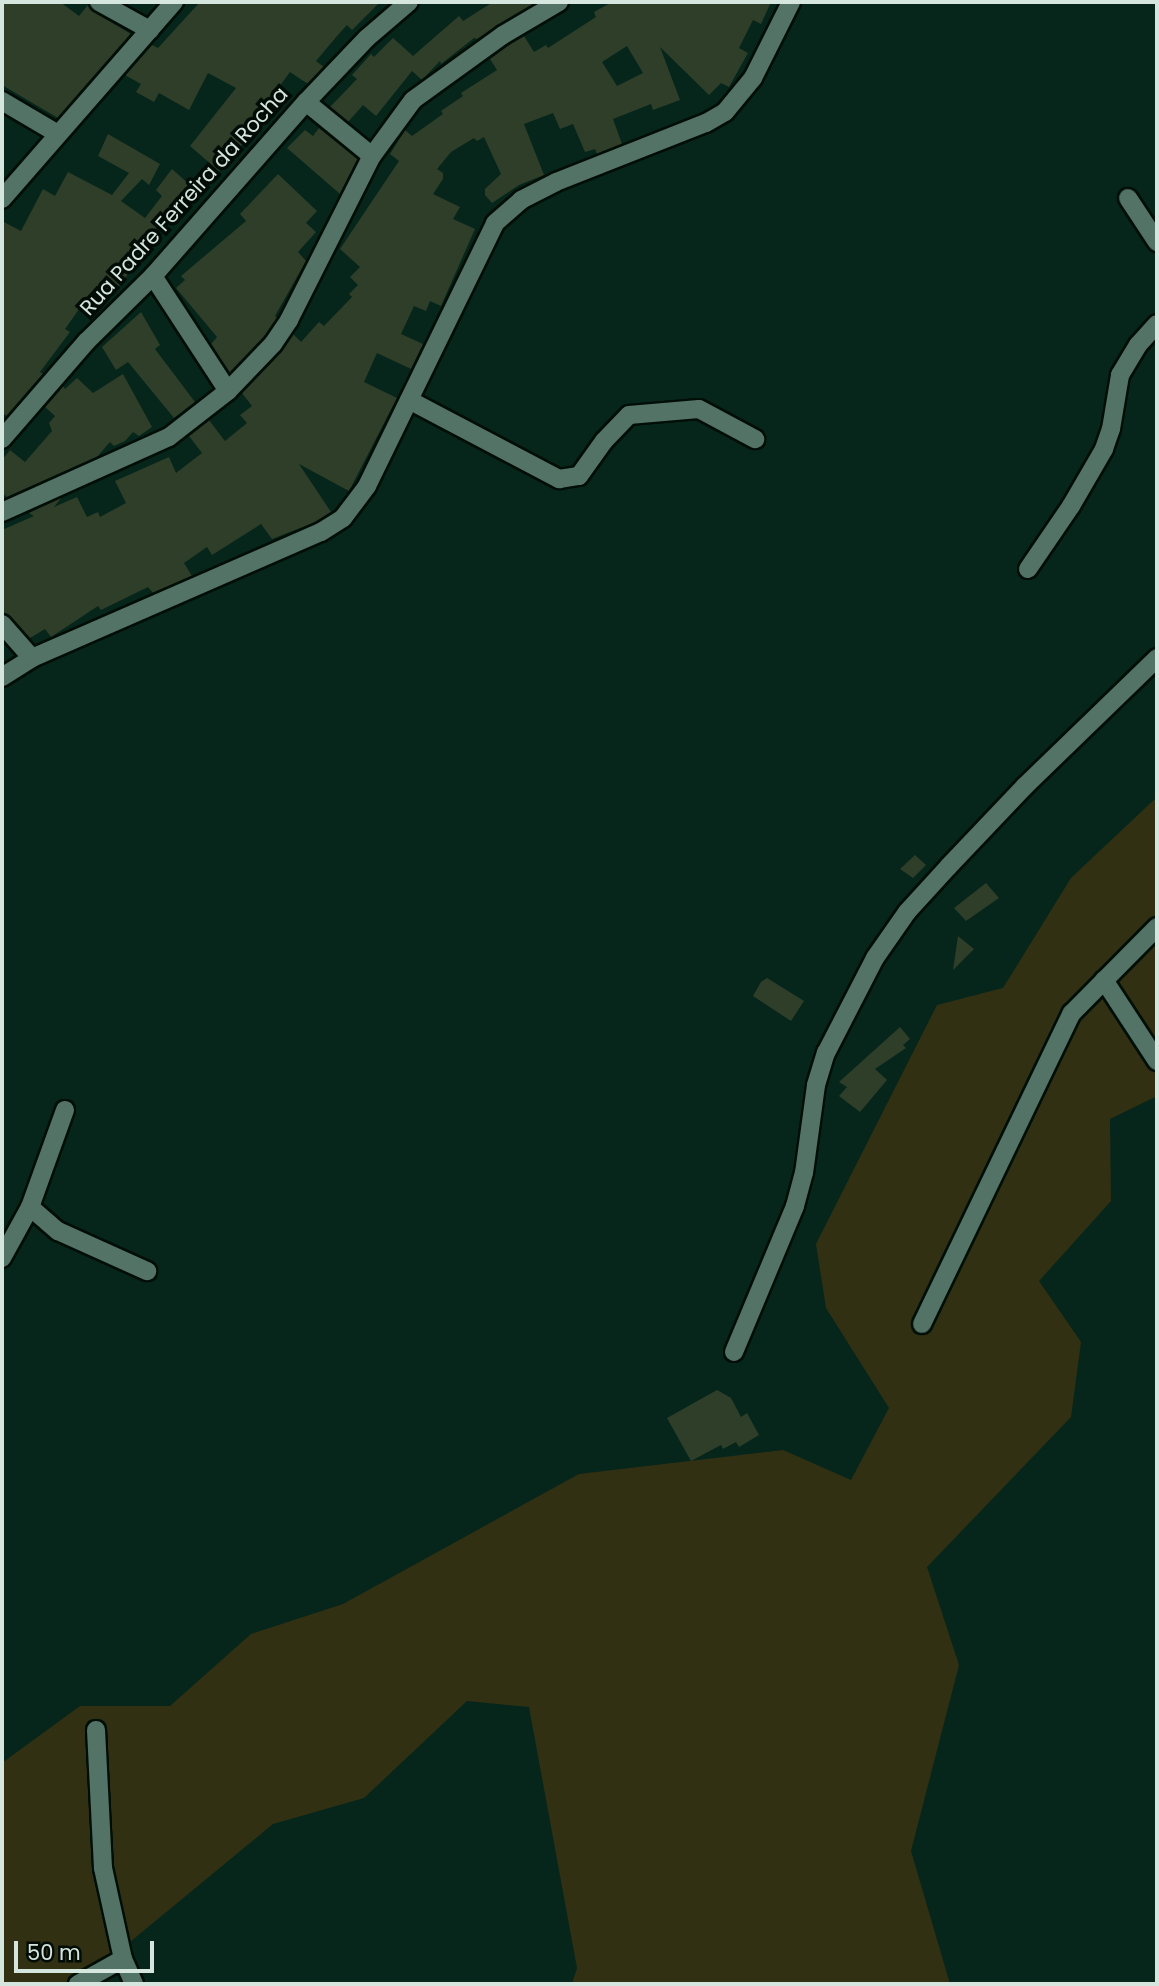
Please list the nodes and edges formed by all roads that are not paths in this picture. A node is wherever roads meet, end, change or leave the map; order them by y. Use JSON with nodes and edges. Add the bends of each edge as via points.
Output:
{"nodes":[{"id":1,"x":99,"y":2,"type":"edge"},
{"id":2,"x":174,"y":2,"type":"edge"},
{"id":3,"x":409,"y":2,"type":"edge"},
{"id":4,"x":559,"y":2,"type":"edge"},
{"id":5,"x":791,"y":2,"type":"edge"},
{"id":6,"x":150,"y":30,"type":"junction"},
{"id":7,"x":2,"y":101,"type":"edge"},
{"id":8,"x":306,"y":102,"type":"junction"},
{"id":9,"x":58,"y":134,"type":"junction"},
{"id":10,"x":372,"y":156,"type":"junction"},
{"id":11,"x":2,"y":198,"type":"edge"},
{"id":12,"x":1128,"y":198,"type":"dead end"},
{"id":13,"x":1157,"y":242,"type":"edge"},
{"id":14,"x":153,"y":276,"type":"junction"},
{"id":15,"x":1157,"y":324,"type":"edge"},
{"id":16,"x":228,"y":391,"type":"junction"},
{"id":17,"x":409,"y":400,"type":"junction"},
{"id":18,"x":2,"y":439,"type":"edge"},
{"id":19,"x":755,"y":439,"type":"dead end"},
{"id":20,"x":2,"y":512,"type":"edge"},
{"id":21,"x":1028,"y":569,"type":"dead end"},
{"id":22,"x":2,"y":624,"type":"edge"},
{"id":23,"x":32,"y":658,"type":"junction"},
{"id":24,"x":1157,"y":658,"type":"edge"},
{"id":25,"x":2,"y":677,"type":"edge"},
{"id":26,"x":1157,"y":927,"type":"edge"},
{"id":27,"x":1104,"y":981,"type":"junction"},
{"id":28,"x":1157,"y":1062,"type":"edge"},
{"id":29,"x":65,"y":1110,"type":"dead end"},
{"id":30,"x":30,"y":1207,"type":"junction"},
{"id":31,"x":2,"y":1258,"type":"edge"},
{"id":32,"x":148,"y":1270,"type":"dead end"},
{"id":33,"x":922,"y":1324,"type":"dead end"},
{"id":34,"x":734,"y":1352,"type":"dead end"},
{"id":35,"x":96,"y":1730,"type":"dead end"},
{"id":36,"x":123,"y":1959,"type":"junction"},
{"id":37,"x":78,"y":1984,"type":"edge"},
{"id":38,"x":134,"y":1984,"type":"edge"}],
"edges":[{"from":1,"to":6,"type":"street"},
{"from":2,"to":6,"type":"street"},
{"from":3,"to":8,"type":"street","name":"Rua Padre Ferreira da Rocha"},
{"from":4,"to":10,"type":"street","via":[[420,93]]},
{"from":5,"to":17,"type":"street","via":[[753,78],[725,112],[556,182],[507,210],[495,223]]},
{"from":6,"to":9,"type":"street"},
{"from":7,"to":9,"type":"street"},
{"from":8,"to":10,"type":"street"},
{"from":8,"to":14,"type":"street","name":"Rua Padre Ferreira da Rocha"},
{"from":9,"to":11,"type":"street"},
{"from":10,"to":16,"type":"street","via":[[289,320],[273,344]]},
{"from":12,"to":13,"type":"street"},
{"from":14,"to":16,"type":"street"},
{"from":14,"to":18,"type":"street","name":"Rua Padre Ferreira da Rocha","via":[[87,341]]},
{"from":15,"to":21,"type":"street","via":[[1120,375],[1104,449]]},
{"from":16,"to":20,"type":"street","via":[[169,437]]},
{"from":17,"to":19,"type":"street","via":[[559,479],[579,476],[629,415],[699,409]]},
{"from":17,"to":23,"type":"street","via":[[368,486],[343,519]]},
{"from":22,"to":23,"type":"street"},
{"from":23,"to":25,"type":"street"},
{"from":24,"to":34,"type":"street","via":[[940,875],[906,912],[875,958],[827,1053],[816,1085],[795,1206]]},
{"from":26,"to":27,"type":"street"},
{"from":27,"to":28,"type":"street"},
{"from":27,"to":33,"type":"street","via":[[1072,1013]]},
{"from":29,"to":30,"type":"street"},
{"from":30,"to":31,"type":"street"},
{"from":30,"to":32,"type":"street","via":[[58,1231]]},
{"from":35,"to":36,"type":"street","via":[[103,1868]]},
{"from":36,"to":37,"type":"street"},
{"from":36,"to":38,"type":"street"}]}
